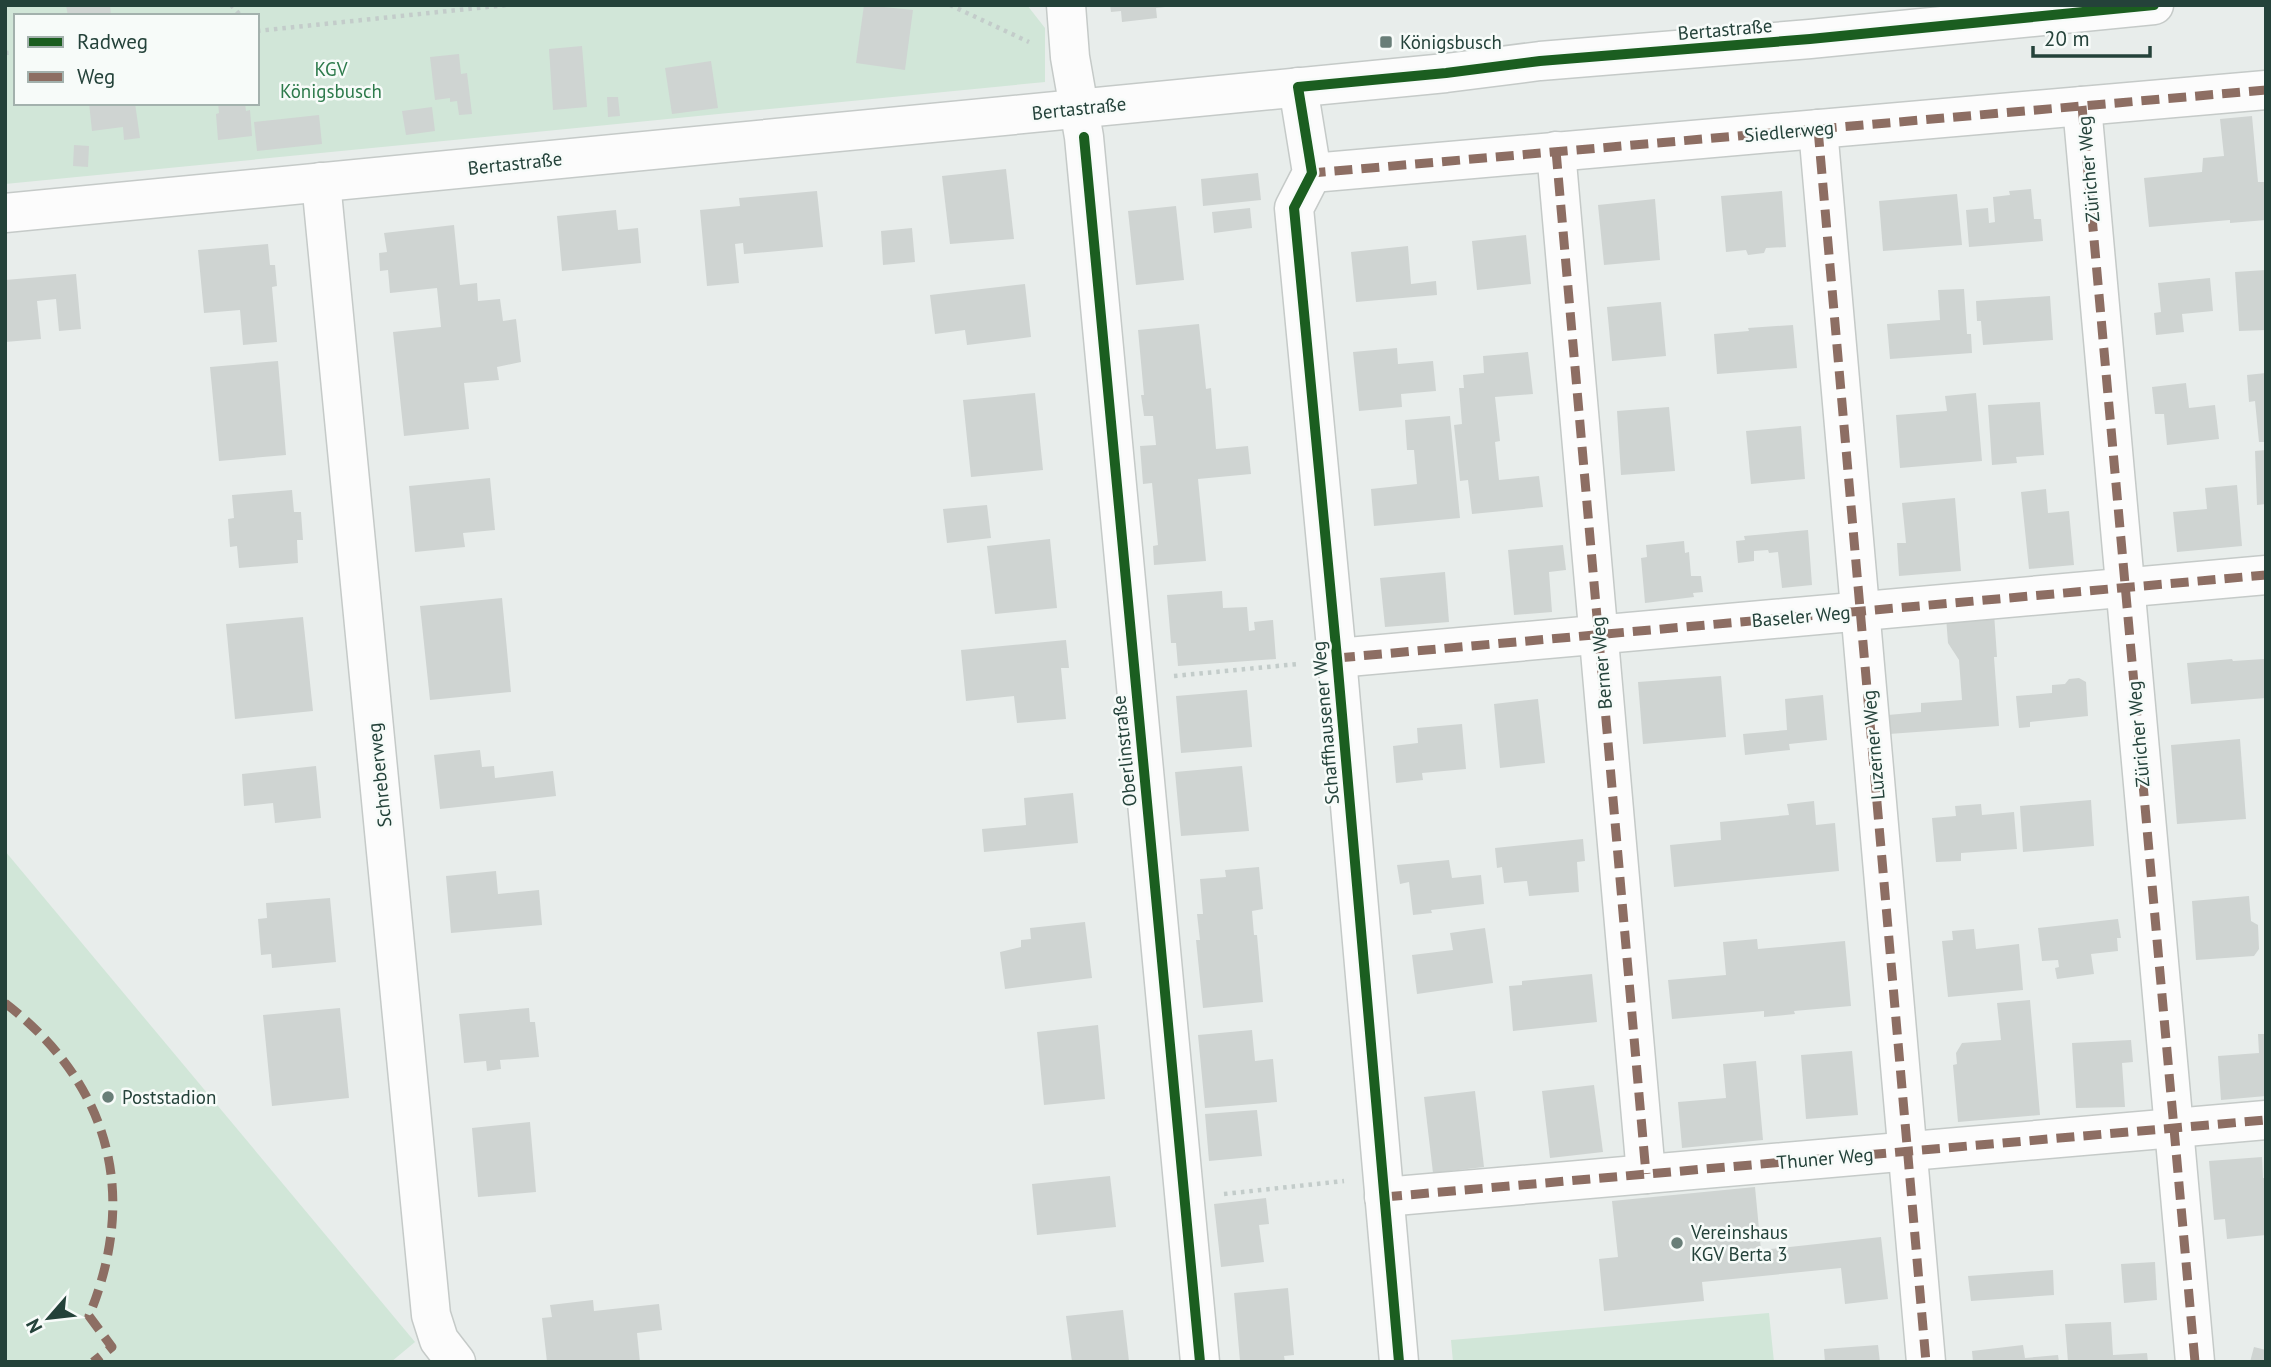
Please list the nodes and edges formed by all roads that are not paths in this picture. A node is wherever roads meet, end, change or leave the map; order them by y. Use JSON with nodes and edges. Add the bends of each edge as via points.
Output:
{"nodes":[{"id":1,"x":1066,"y":5,"type":"edge"},
{"id":2,"x":2154,"y":5,"type":"edge"},
{"id":3,"x":1298,"y":87,"type":"junction"},
{"id":4,"x":2266,"y":90,"type":"edge"},
{"id":5,"x":2082,"y":106,"type":"junction"},
{"id":6,"x":1080,"y":107,"type":"junction"},
{"id":7,"x":1818,"y":129,"type":"junction"},
{"id":8,"x":1556,"y":151,"type":"junction"},
{"id":9,"x":1312,"y":173,"type":"junction"},
{"id":10,"x":321,"y":181,"type":"junction"},
{"id":11,"x":5,"y":213,"type":"edge"},
{"id":12,"x":2266,"y":576,"type":"edge"},
{"id":13,"x":2125,"y":588,"type":"junction"},
{"id":14,"x":1861,"y":611,"type":"junction"},
{"id":15,"x":1599,"y":633,"type":"junction"},
{"id":16,"x":1337,"y":658,"type":"junction"},
{"id":17,"x":2266,"y":1120,"type":"edge"},
{"id":18,"x":2173,"y":1128,"type":"junction"},
{"id":19,"x":1909,"y":1151,"type":"junction"},
{"id":20,"x":1646,"y":1174,"type":"junction"},
{"id":21,"x":1384,"y":1186,"type":"junction"},
{"id":22,"x":456,"y":1362,"type":"edge"},
{"id":23,"x":1200,"y":1362,"type":"edge"},
{"id":24,"x":1399,"y":1362,"type":"edge"},
{"id":25,"x":1926,"y":1362,"type":"edge"},
{"id":26,"x":2195,"y":1362,"type":"edge"}],
"edges":[{"from":1,"to":6,"type":"street","name":"Oberlinstraße"},
{"from":2,"to":3,"type":"street","name":"Bertastraße"},
{"from":3,"to":6,"type":"street","name":"Bertastraße"},
{"from":3,"to":9,"type":"street"},
{"from":4,"to":5,"type":"street","name":"Siedlerweg"},
{"from":5,"to":7,"type":"street","name":"Siedlerweg"},
{"from":5,"to":13,"type":"street","name":"Züricher Weg"},
{"from":6,"to":10,"type":"street","name":"Bertastraße"},
{"from":6,"to":23,"type":"street","name":"Oberlinstraße"},
{"from":7,"to":8,"type":"street","name":"Siedlerweg"},
{"from":7,"to":14,"type":"street","name":"Luzerner Weg"},
{"from":8,"to":9,"type":"street","name":"Siedlerweg"},
{"from":8,"to":15,"type":"street","name":"Berner Weg"},
{"from":9,"to":16,"type":"street","name":"Schaffhausener Weg","via":[[1294,208]]},
{"from":10,"to":11,"type":"street","name":"Bertastraße"},
{"from":10,"to":22,"type":"street","name":"Schreberweg","via":[[431,1315],[439,1340]]},
{"from":12,"to":13,"type":"street","name":"Baseler Weg"},
{"from":13,"to":14,"type":"street","name":"Baseler Weg"},
{"from":13,"to":18,"type":"street","name":"Züricher Weg"},
{"from":14,"to":15,"type":"street","name":"Baseler Weg"},
{"from":14,"to":19,"type":"street","name":"Luzerner Weg"},
{"from":15,"to":16,"type":"street","name":"Baseler Weg"},
{"from":15,"to":20,"type":"street","name":"Berner Weg"},
{"from":16,"to":21,"type":"street","name":"Schaffhausener Weg"},
{"from":17,"to":18,"type":"street","name":"Thuner Weg"},
{"from":18,"to":19,"type":"street","name":"Thuner Weg"},
{"from":18,"to":26,"type":"street","name":"Züricher Weg"},
{"from":19,"to":20,"type":"street","name":"Thuner Weg"},
{"from":19,"to":25,"type":"street","name":"Luzerner Weg"},
{"from":20,"to":21,"type":"street","name":"Thuner Weg"},
{"from":21,"to":24,"type":"street","name":"Schaffhausener Weg"}]}
